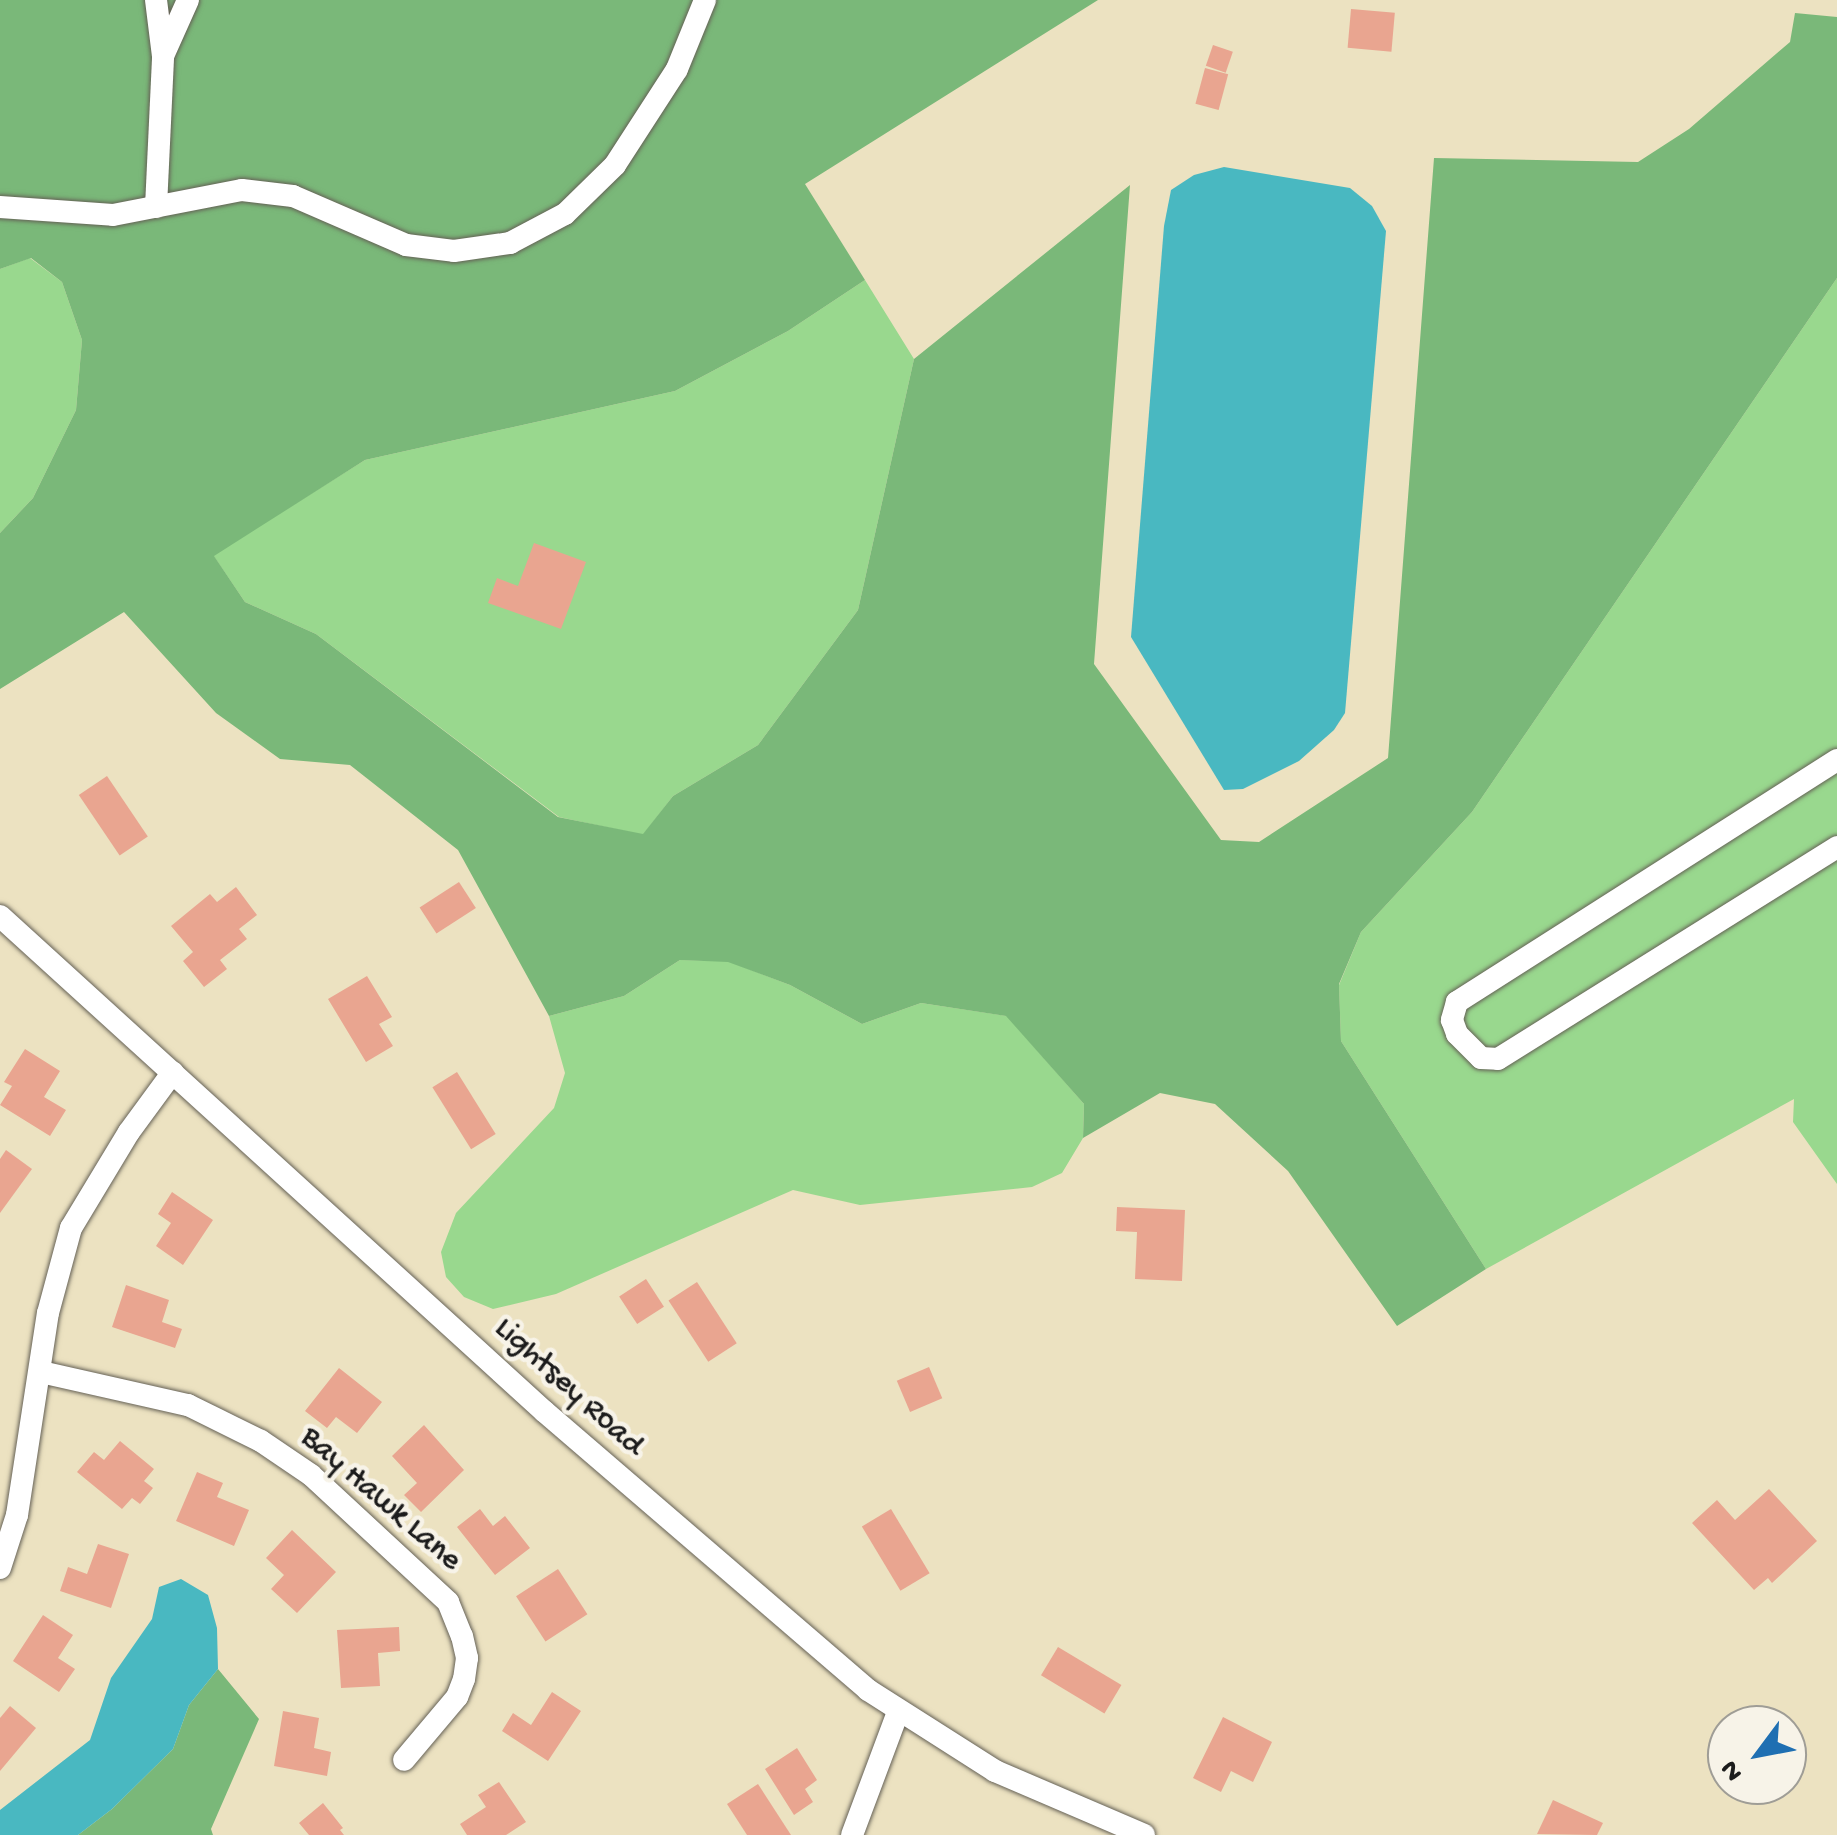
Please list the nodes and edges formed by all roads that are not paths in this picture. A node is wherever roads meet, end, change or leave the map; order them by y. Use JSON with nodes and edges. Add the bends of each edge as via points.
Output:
{"nodes":[{"id":1,"x":156,"y":0,"type":"edge"},
{"id":2,"x":188,"y":0,"type":"edge"},
{"id":3,"x":705,"y":0,"type":"edge"},
{"id":4,"x":163,"y":56,"type":"junction"},
{"id":5,"x":0,"y":207,"type":"edge"},
{"id":6,"x":156,"y":207,"type":"junction"},
{"id":7,"x":1837,"y":760,"type":"edge"},
{"id":8,"x":1837,"y":847,"type":"edge"},
{"id":9,"x":0,"y":916,"type":"edge"},
{"id":10,"x":173,"y":1072,"type":"junction"},
{"id":11,"x":40,"y":1372,"type":"junction"},
{"id":12,"x":0,"y":1568,"type":"edge"},
{"id":13,"x":898,"y":1712,"type":"junction"},
{"id":14,"x":404,"y":1760,"type":"dead end"},
{"id":15,"x":852,"y":1835,"type":"edge"},
{"id":16,"x":1144,"y":1835,"type":"edge"}],
"edges":[{"from":1,"to":4,"type":"street"},
{"from":2,"to":4,"type":"street"},
{"from":3,"to":6,"type":"street","via":[[677,69],[616,165],[565,214],[510,243],[454,251],[406,245],[293,196],[242,190]]},
{"from":4,"to":6,"type":"street"},
{"from":5,"to":6,"type":"street","via":[[114,215]]},
{"from":7,"to":8,"type":"street","via":[[1456,1002],[1457,1034],[1481,1058],[1498,1059]]},
{"from":9,"to":10,"type":"street","name":"Lightsey Road"},
{"from":10,"to":11,"type":"street","via":[[71,1228],[56,1270]]},
{"from":10,"to":13,"type":"street","name":"Lightsey Road","via":[[559,1425]]},
{"from":11,"to":12,"type":"street","via":[[17,1515]]},
{"from":11,"to":14,"type":"street","name":"Bay Hawk Lane","via":[[188,1405],[261,1441],[311,1475],[448,1602],[467,1658],[464,1679],[457,1697]]},
{"from":13,"to":15,"type":"street"},
{"from":13,"to":16,"type":"street","name":"Lightsey Road","via":[[995,1771]]}]}
